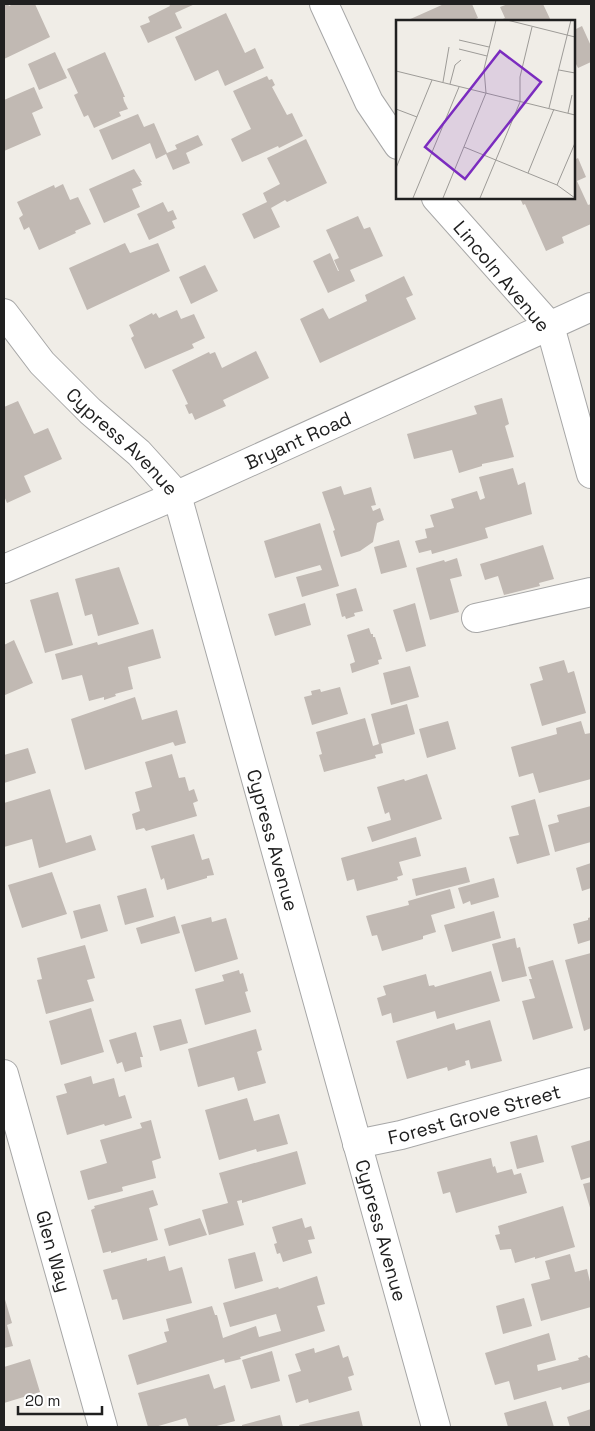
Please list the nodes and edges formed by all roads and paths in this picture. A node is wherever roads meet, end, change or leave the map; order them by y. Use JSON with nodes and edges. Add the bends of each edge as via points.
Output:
{"nodes":[{"id":1,"x":324,"y":4,"type":"edge"},
{"id":2,"x":396,"y":142,"type":"edge"},
{"id":3,"x":437,"y":199,"type":"edge"},
{"id":4,"x":591,"y":306,"type":"edge"},
{"id":5,"x":4,"y":313,"type":"edge"},
{"id":6,"x":550,"y":326,"type":"junction"},
{"id":7,"x":591,"y":474,"type":"edge"},
{"id":8,"x":177,"y":495,"type":"junction"},
{"id":9,"x":4,"y":569,"type":"edge"},
{"id":10,"x":591,"y":592,"type":"edge"},
{"id":11,"x":476,"y":618,"type":"dead end"},
{"id":12,"x":4,"y":1074,"type":"edge"},
{"id":13,"x":591,"y":1082,"type":"edge"},
{"id":14,"x":357,"y":1144,"type":"junction"},
{"id":15,"x":103,"y":1427,"type":"edge"},
{"id":16,"x":436,"y":1427,"type":"edge"}],
"edges":[{"from":1,"to":2,"type":"street","via":[[369,102]]},
{"from":3,"to":6,"type":"street","name":"Lincoln Avenue"},
{"from":4,"to":6,"type":"street","name":"Bryant Road"},
{"from":5,"to":8,"type":"street","name":"Cypress Avenue","via":[[42,362]]},
{"from":6,"to":7,"type":"street","name":"Lincoln Avenue"},
{"from":6,"to":8,"type":"street","name":"Bryant Road"},
{"from":8,"to":9,"type":"street","name":"Bryant Road"},
{"from":8,"to":14,"type":"street","name":"Cypress Avenue"},
{"from":10,"to":11,"type":"street"},
{"from":12,"to":15,"type":"street","name":"Glen Way"},
{"from":13,"to":14,"type":"street","name":"Forest Grove Street","via":[[401,1135]]},
{"from":14,"to":16,"type":"street","name":"Cypress Avenue"}]}
